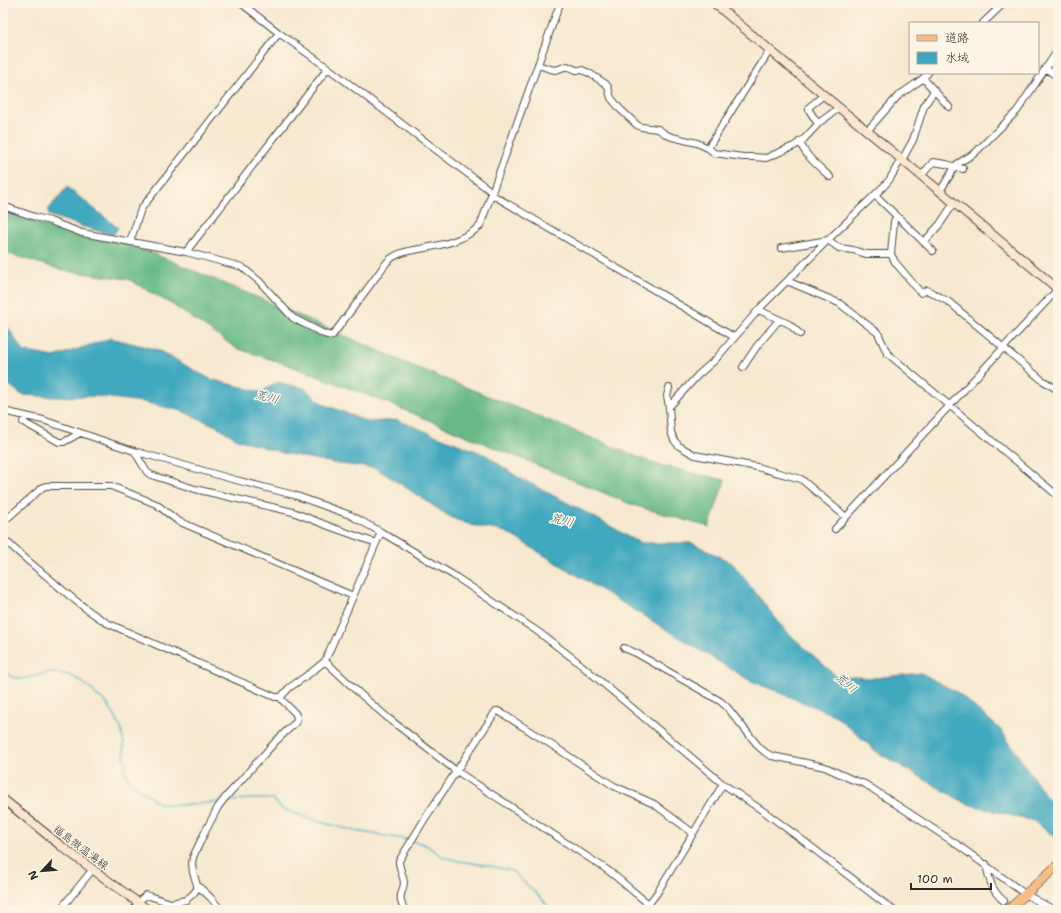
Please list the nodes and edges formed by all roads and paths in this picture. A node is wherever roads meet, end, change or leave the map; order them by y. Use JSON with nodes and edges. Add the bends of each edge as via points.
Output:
{"nodes":[{"id":1,"x":241,"y":3,"type":"edge"},
{"id":2,"x":561,"y":3,"type":"edge"},
{"id":3,"x":1004,"y":3,"type":"edge"},
{"id":4,"x":718,"y":4,"type":"edge"},
{"id":5,"x":984,"y":22,"type":"edge"},
{"id":6,"x":279,"y":33,"type":"junction"},
{"id":7,"x":770,"y":50,"type":"junction"},
{"id":8,"x":1058,"y":50,"type":"edge"},
{"id":9,"x":538,"y":65,"type":"junction"},
{"id":10,"x":328,"y":68,"type":"junction"},
{"id":11,"x":1045,"y":68,"type":"junction"},
{"id":12,"x":927,"y":74,"type":"edge"},
{"id":13,"x":1058,"y":76,"type":"edge"},
{"id":14,"x":923,"y":78,"type":"junction"},
{"id":15,"x":934,"y":91,"type":"junction"},
{"id":16,"x":824,"y":95,"type":"junction"},
{"id":17,"x":949,"y":107,"type":"dead end"},
{"id":18,"x":839,"y":108,"type":"junction"},
{"id":19,"x":818,"y":124,"type":"junction"},
{"id":20,"x":867,"y":131,"type":"junction"},
{"id":21,"x":800,"y":141,"type":"junction"},
{"id":22,"x":708,"y":148,"type":"junction"},
{"id":23,"x":901,"y":159,"type":"junction"},
{"id":24,"x":955,"y":167,"type":"junction"},
{"id":25,"x":963,"y":169,"type":"dead end"},
{"id":26,"x":921,"y":176,"type":"junction"},
{"id":27,"x":830,"y":177,"type":"dead end"},
{"id":28,"x":940,"y":192,"type":"junction"},
{"id":29,"x":492,"y":193,"type":"junction"},
{"id":30,"x":875,"y":195,"type":"junction"},
{"id":31,"x":954,"y":203,"type":"junction"},
{"id":32,"x":3,"y":206,"type":"edge"},
{"id":33,"x":897,"y":216,"type":"junction"},
{"id":34,"x":828,"y":240,"type":"junction"},
{"id":35,"x":130,"y":242,"type":"junction"},
{"id":36,"x":924,"y":242,"type":"junction"},
{"id":37,"x":781,"y":248,"type":"dead end"},
{"id":38,"x":933,"y":251,"type":"dead end"},
{"id":39,"x":186,"y":252,"type":"junction"},
{"id":40,"x":891,"y":254,"type":"junction"},
{"id":41,"x":787,"y":281,"type":"junction"},
{"id":42,"x":1058,"y":289,"type":"edge"},
{"id":43,"x":759,"y":310,"type":"junction"},
{"id":44,"x":779,"y":320,"type":"junction"},
{"id":45,"x":800,"y":334,"type":"dead end"},
{"id":46,"x":734,"y":337,"type":"junction"},
{"id":47,"x":1003,"y":347,"type":"junction"},
{"id":48,"x":743,"y":367,"type":"dead end"},
{"id":49,"x":669,"y":388,"type":"dead end"},
{"id":50,"x":1058,"y":390,"type":"edge"},
{"id":51,"x":950,"y":405,"type":"junction"},
{"id":52,"x":669,"y":407,"type":"junction"},
{"id":53,"x":3,"y":411,"type":"edge"},
{"id":54,"x":26,"y":416,"type":"junction"},
{"id":55,"x":80,"y":433,"type":"junction"},
{"id":56,"x":134,"y":451,"type":"junction"},
{"id":57,"x":1058,"y":496,"type":"edge"},
{"id":58,"x":846,"y":518,"type":"junction"},
{"id":59,"x":3,"y":522,"type":"edge"},
{"id":60,"x":835,"y":529,"type":"dead end"},
{"id":61,"x":381,"y":532,"type":"junction"},
{"id":62,"x":3,"y":538,"type":"edge"},
{"id":63,"x":376,"y":542,"type":"junction"},
{"id":64,"x":353,"y":596,"type":"junction"},
{"id":65,"x":624,"y":648,"type":"dead end"},
{"id":66,"x":325,"y":661,"type":"junction"},
{"id":67,"x":281,"y":697,"type":"junction"},
{"id":68,"x":456,"y":770,"type":"junction"},
{"id":69,"x":723,"y":784,"type":"junction"},
{"id":70,"x":3,"y":799,"type":"edge"},
{"id":71,"x":693,"y":833,"type":"junction"},
{"id":72,"x":986,"y":864,"type":"junction"},
{"id":73,"x":1058,"y":865,"type":"edge"},
{"id":74,"x":92,"y":869,"type":"junction"},
{"id":75,"x":1058,"y":873,"type":"edge"},
{"id":76,"x":197,"y":885,"type":"junction"},
{"id":77,"x":1030,"y":894,"type":"junction"},
{"id":78,"x":138,"y":902,"type":"junction"},
{"id":79,"x":649,"y":904,"type":"junction"},
{"id":80,"x":1006,"y":906,"type":"edge"},
{"id":81,"x":60,"y":910,"type":"edge"},
{"id":82,"x":134,"y":910,"type":"edge"},
{"id":83,"x":148,"y":910,"type":"edge"},
{"id":84,"x":221,"y":910,"type":"edge"},
{"id":85,"x":404,"y":910,"type":"edge"},
{"id":86,"x":644,"y":910,"type":"edge"},
{"id":87,"x":893,"y":910,"type":"edge"},
{"id":88,"x":1017,"y":910,"type":"edge"},
{"id":89,"x":1054,"y":910,"type":"edge"}],
"edges":[{"from":1,"to":6,"type":"street"},
{"from":2,"to":9,"type":"street"},
{"from":3,"to":5,"type":"street"},
{"from":4,"to":7,"type":"street"},
{"from":6,"to":10,"type":"street"},
{"from":6,"to":35,"type":"street","via":[[141,209]]},
{"from":7,"to":16,"type":"street"},
{"from":7,"to":22,"type":"street"},
{"from":8,"to":11,"type":"street"},
{"from":9,"to":22,"type":"street","via":[[556,70],[567,66],[589,73],[606,84],[611,98],[637,125],[658,129],[672,137]]},
{"from":9,"to":29,"type":"street"},
{"from":10,"to":29,"type":"street"},
{"from":10,"to":39,"type":"street"},
{"from":11,"to":13,"type":"street"},
{"from":11,"to":24,"type":"street","via":[[1017,111],[975,153]]},
{"from":12,"to":14,"type":"street"},
{"from":14,"to":15,"type":"street"},
{"from":14,"to":20,"type":"street","via":[[898,96]]},
{"from":15,"to":17,"type":"street"},
{"from":15,"to":23,"type":"street","via":[[924,106],[909,149]]},
{"from":16,"to":18,"type":"street"},
{"from":16,"to":19,"type":"street","via":[[809,107]]},
{"from":18,"to":19,"type":"street"},
{"from":18,"to":20,"type":"street"},
{"from":19,"to":21,"type":"street"},
{"from":20,"to":23,"type":"street"},
{"from":21,"to":22,"type":"street","via":[[766,158],[714,153]]},
{"from":21,"to":27,"type":"street","via":[[807,154]]},
{"from":23,"to":26,"type":"street"},
{"from":23,"to":30,"type":"street","via":[[890,179]]},
{"from":24,"to":25,"type":"street"},
{"from":24,"to":26,"type":"street","via":[[933,162]]},
{"from":24,"to":28,"type":"street"},
{"from":26,"to":28,"type":"street"},
{"from":28,"to":31,"type":"street"},
{"from":29,"to":39,"type":"street","via":[[480,226],[470,235],[391,258],[332,336],[293,318],[259,281],[242,267]]},
{"from":29,"to":46,"type":"street"},
{"from":30,"to":33,"type":"street"},
{"from":30,"to":34,"type":"street"},
{"from":31,"to":36,"type":"street"},
{"from":31,"to":42,"type":"street"},
{"from":32,"to":35,"type":"street","via":[[82,232]]},
{"from":33,"to":36,"type":"street"},
{"from":33,"to":40,"type":"street","via":[[894,221]]},
{"from":34,"to":37,"type":"street"},
{"from":34,"to":40,"type":"street","via":[[839,248],[866,254]]},
{"from":34,"to":41,"type":"street"},
{"from":35,"to":39,"type":"street"},
{"from":36,"to":38,"type":"street"},
{"from":40,"to":47,"type":"street","via":[[921,293],[927,290],[949,302]]},
{"from":41,"to":43,"type":"street"},
{"from":41,"to":51,"type":"street","via":[[839,303],[849,310],[878,333],[887,353]]},
{"from":42,"to":47,"type":"street"},
{"from":43,"to":44,"type":"street"},
{"from":43,"to":46,"type":"street"},
{"from":44,"to":45,"type":"street","via":[[789,324]]},
{"from":44,"to":48,"type":"street"},
{"from":46,"to":52,"type":"street"},
{"from":47,"to":50,"type":"street"},
{"from":47,"to":51,"type":"street"},
{"from":49,"to":52,"type":"street","via":[[666,396]]},
{"from":51,"to":57,"type":"street"},
{"from":51,"to":58,"type":"street"},
{"from":52,"to":58,"type":"street","via":[[671,432],[679,446],[695,455],[801,480]]},
{"from":53,"to":54,"type":"street"},
{"from":54,"to":55,"type":"street"},
{"from":54,"to":55,"type":"street","via":[[22,422],[59,442]]},
{"from":55,"to":56,"type":"street"},
{"from":56,"to":61,"type":"street","via":[[305,499],[350,515]]},
{"from":56,"to":63,"type":"street","via":[[151,475],[195,489],[293,512]]},
{"from":58,"to":60,"type":"street"},
{"from":59,"to":64,"type":"street","via":[[43,487],[111,486],[156,504],[178,521]]},
{"from":61,"to":63,"type":"street"},
{"from":61,"to":69,"type":"street","via":[[453,575],[537,631]]},
{"from":62,"to":67,"type":"street","via":[[94,615],[268,694]]},
{"from":63,"to":64,"type":"street"},
{"from":64,"to":66,"type":"street"},
{"from":65,"to":72,"type":"street","via":[[636,652],[720,701],[766,753],[825,767],[865,784]]},
{"from":66,"to":67,"type":"street"},
{"from":66,"to":68,"type":"street","via":[[388,718]]},
{"from":67,"to":76,"type":"street","via":[[296,713],[296,722],[218,807],[193,857],[193,872]]},
{"from":68,"to":71,"type":"street","via":[[498,711],[614,786],[654,804]]},
{"from":68,"to":79,"type":"street","via":[[617,876]]},
{"from":68,"to":85,"type":"street","via":[[398,863],[404,881],[400,899]]},
{"from":69,"to":71,"type":"street"},
{"from":69,"to":87,"type":"street","via":[[766,813]]},
{"from":70,"to":74,"type":"street","name":"福島微温湯線"},
{"from":71,"to":79,"type":"street"},
{"from":72,"to":77,"type":"street"},
{"from":72,"to":80,"type":"street","via":[[992,888]]},
{"from":73,"to":77,"type":"main road"},
{"from":74,"to":78,"type":"street","name":"福島微温湯線"},
{"from":74,"to":81,"type":"street"},
{"from":75,"to":77,"type":"main road"},
{"from":76,"to":78,"type":"street","via":[[193,894],[186,900],[171,903],[146,895]]},
{"from":76,"to":84,"type":"street"},
{"from":77,"to":80,"type":"main road"},
{"from":77,"to":88,"type":"main road"},
{"from":77,"to":89,"type":"street"},
{"from":78,"to":82,"type":"street"},
{"from":78,"to":83,"type":"street","name":"福島微温湯線"},
{"from":79,"to":86,"type":"street"}]}
